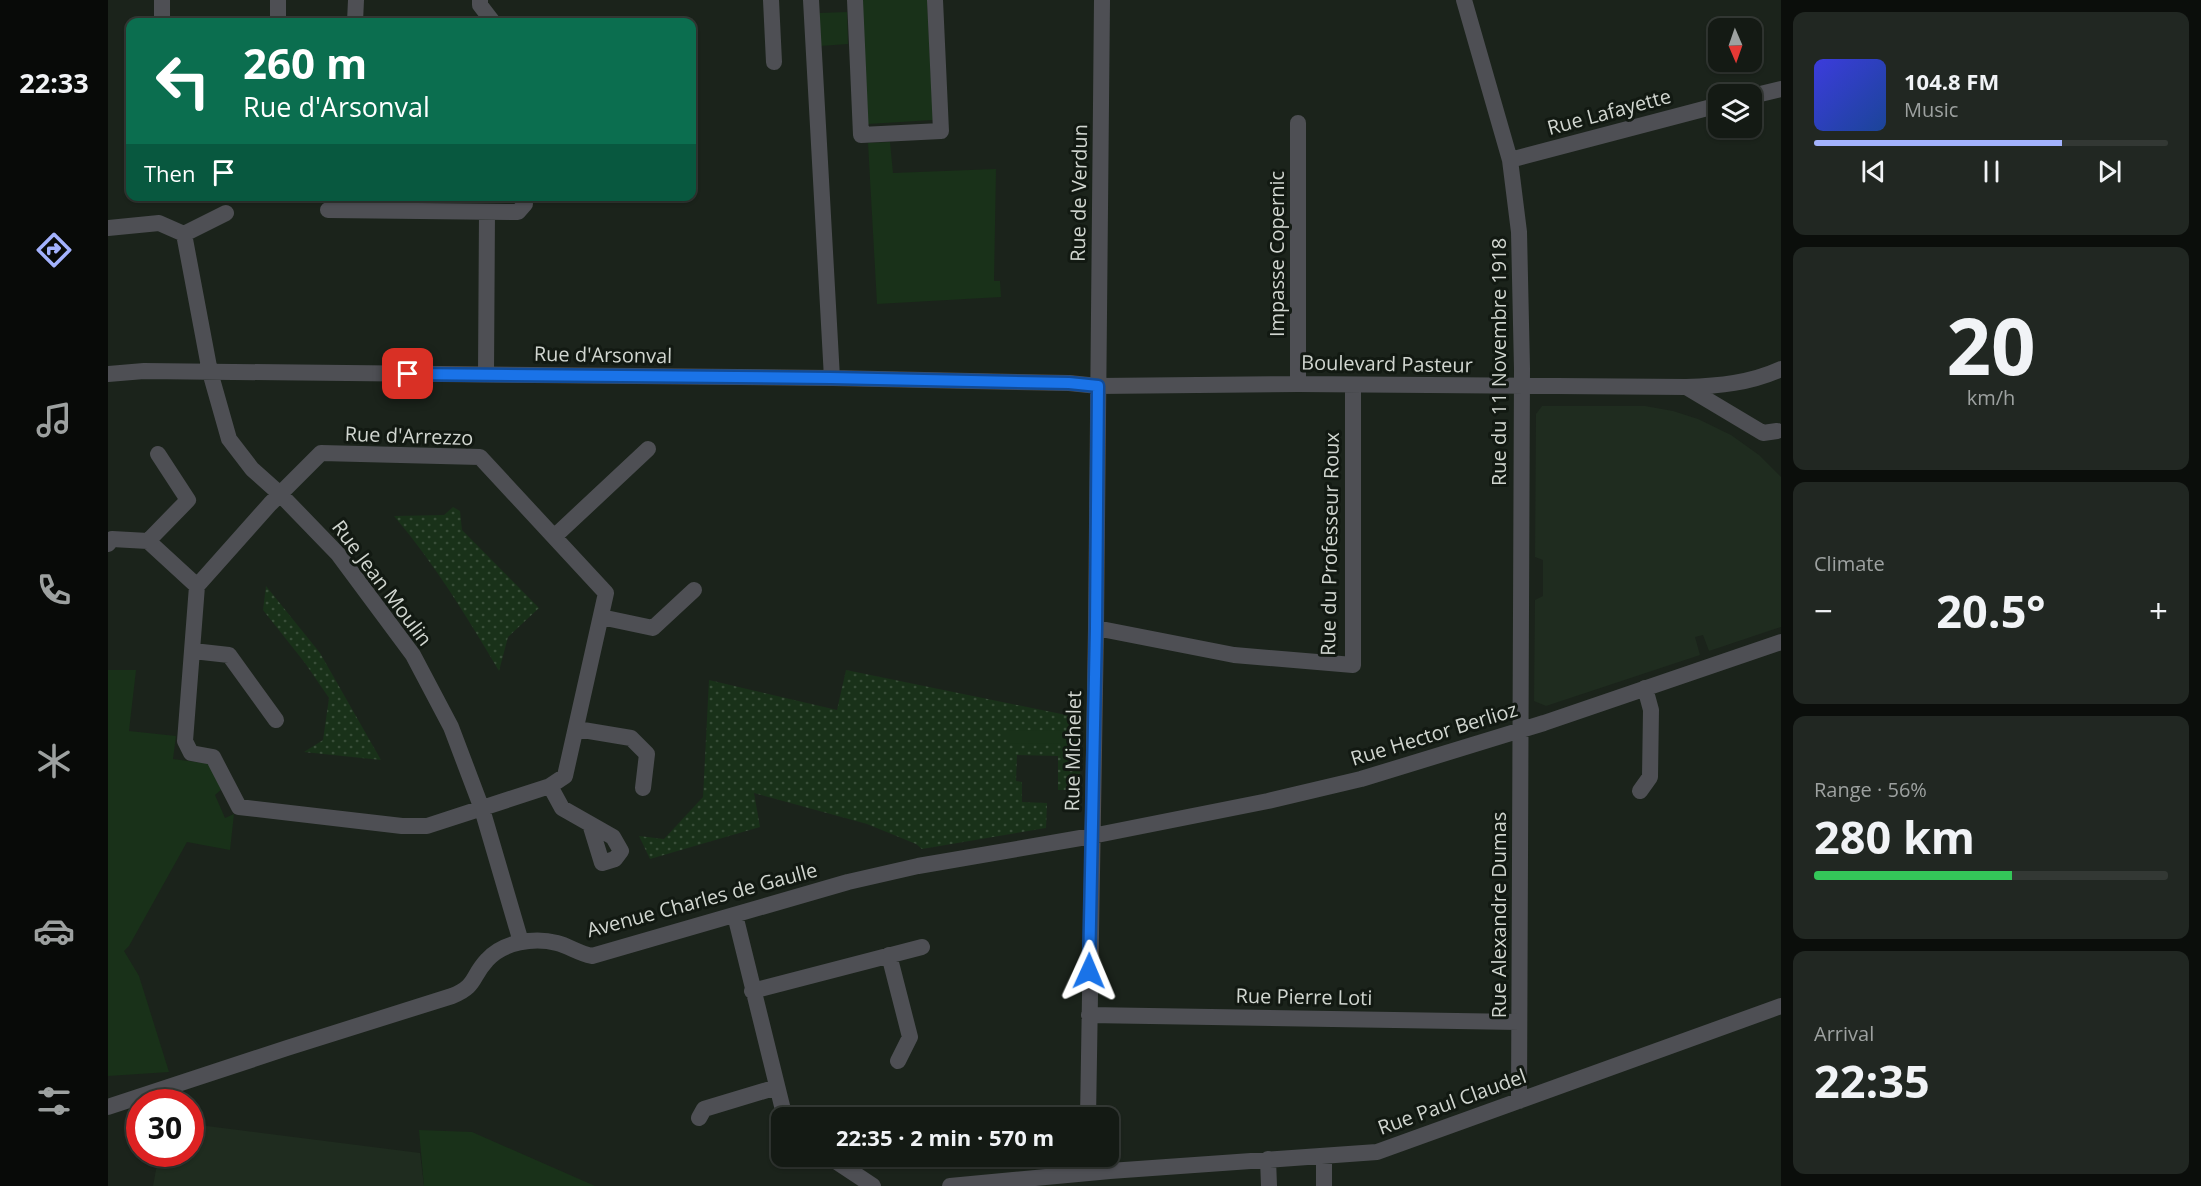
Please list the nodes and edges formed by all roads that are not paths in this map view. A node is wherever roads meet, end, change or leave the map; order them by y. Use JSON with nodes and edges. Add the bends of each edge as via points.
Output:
{"nodes":[{"id":1,"x":162,"y":0,"type":"edge"},
{"id":2,"x":278,"y":0,"type":"edge"},
{"id":3,"x":356,"y":0,"type":"edge"},
{"id":4,"x":480,"y":0,"type":"edge"},
{"id":5,"x":771,"y":0,"type":"edge"},
{"id":6,"x":811,"y":0,"type":"edge"},
{"id":7,"x":855,"y":0,"type":"edge"},
{"id":8,"x":935,"y":0,"type":"edge"},
{"id":9,"x":1102,"y":0,"type":"edge"},
{"id":10,"x":1464,"y":0,"type":"edge"},
{"id":11,"x":162,"y":18,"type":"edge"},
{"id":12,"x":278,"y":18,"type":"edge"},
{"id":13,"x":355,"y":18,"type":"edge"},
{"id":14,"x":490,"y":18,"type":"edge"},
{"id":15,"x":774,"y":62,"type":"dead end"},
{"id":16,"x":1781,"y":88,"type":"edge"},
{"id":17,"x":1762,"y":93,"type":"edge"},
{"id":18,"x":1708,"y":108,"type":"edge"},
{"id":19,"x":1298,"y":123,"type":"dead end"},
{"id":20,"x":1510,"y":160,"type":"junction"},
{"id":21,"x":525,"y":204,"type":"dead end"},
{"id":22,"x":328,"y":210,"type":"dead end"},
{"id":23,"x":487,"y":212,"type":"junction"},
{"id":24,"x":226,"y":213,"type":"dead end"},
{"id":25,"x":108,"y":228,"type":"edge"},
{"id":26,"x":184,"y":234,"type":"junction"},
{"id":27,"x":1781,"y":369,"type":"edge"},
{"id":28,"x":210,"y":372,"type":"junction"},
{"id":29,"x":108,"y":374,"type":"edge"},
{"id":30,"x":486,"y":374,"type":"junction"},
{"id":31,"x":831,"y":378,"type":"junction"},
{"id":32,"x":1298,"y":384,"type":"junction"},
{"id":33,"x":1353,"y":385,"type":"junction"},
{"id":34,"x":1098,"y":386,"type":"junction"},
{"id":35,"x":1521,"y":387,"type":"junction"},
{"id":36,"x":1686,"y":387,"type":"junction"},
{"id":37,"x":1780,"y":431,"type":"edge"},
{"id":38,"x":648,"y":448,"type":"dead end"},
{"id":39,"x":158,"y":454,"type":"dead end"},
{"id":40,"x":280,"y":494,"type":"junction"},
{"id":41,"x":554,"y":537,"type":"junction"},
{"id":42,"x":148,"y":541,"type":"junction"},
{"id":43,"x":108,"y":544,"type":"edge"},
{"id":44,"x":197,"y":586,"type":"junction"},
{"id":45,"x":694,"y":590,"type":"dead end"},
{"id":46,"x":601,"y":617,"type":"junction"},
{"id":47,"x":1096,"y":628,"type":"junction"},
{"id":48,"x":1781,"y":642,"type":"edge"},
{"id":49,"x":193,"y":651,"type":"junction"},
{"id":50,"x":1645,"y":688,"type":"junction"},
{"id":51,"x":276,"y":720,"type":"dead end"},
{"id":52,"x":577,"y":729,"type":"junction"},
{"id":53,"x":1521,"y":730,"type":"junction"},
{"id":54,"x":550,"y":786,"type":"junction"},
{"id":55,"x":643,"y":788,"type":"dead end"},
{"id":56,"x":1640,"y":791,"type":"dead end"},
{"id":57,"x":482,"y":809,"type":"junction"},
{"id":58,"x":590,"y":824,"type":"dead end"},
{"id":59,"x":1092,"y":836,"type":"junction"},
{"id":60,"x":735,"y":915,"type":"junction"},
{"id":61,"x":521,"y":942,"type":"junction"},
{"id":62,"x":922,"y":947,"type":"dead end"},
{"id":63,"x":889,"y":955,"type":"junction"},
{"id":64,"x":752,"y":991,"type":"junction"},
{"id":65,"x":1781,"y":1006,"type":"edge"},
{"id":66,"x":1089,"y":1015,"type":"junction"},
{"id":67,"x":1519,"y":1022,"type":"junction"},
{"id":68,"x":898,"y":1061,"type":"dead end"},
{"id":69,"x":777,"y":1087,"type":"junction"},
{"id":70,"x":1519,"y":1101,"type":"junction"},
{"id":71,"x":108,"y":1107,"type":"edge"},
{"id":72,"x":782,"y":1107,"type":"edge"},
{"id":73,"x":1088,"y":1107,"type":"edge"},
{"id":74,"x":699,"y":1118,"type":"dead end"},
{"id":75,"x":1324,"y":1155,"type":"junction"},
{"id":76,"x":1268,"y":1160,"type":"junction"},
{"id":77,"x":844,"y":1167,"type":"edge"},
{"id":78,"x":1074,"y":1167,"type":"edge"},
{"id":79,"x":1091,"y":1167,"type":"edge"},
{"id":80,"x":1110,"y":1178,"type":"edge"},
{"id":81,"x":873,"y":1186,"type":"edge"},
{"id":82,"x":950,"y":1186,"type":"edge"},
{"id":83,"x":1269,"y":1186,"type":"edge"},
{"id":84,"x":1324,"y":1186,"type":"edge"}],
"edges":[{"from":1,"to":11,"type":"street"},
{"from":2,"to":12,"type":"street"},
{"from":3,"to":13,"type":"street"},
{"from":4,"to":14,"type":"street"},
{"from":5,"to":15,"type":"street"},
{"from":6,"to":31,"type":"street"},
{"from":7,"to":8,"type":"street","via":[[861,135],[941,130]]},
{"from":9,"to":34,"type":"street","name":"Rue de Verdun"},
{"from":10,"to":20,"type":"street","name":"Rue du 11 Novembre 1918"},
{"from":16,"to":17,"type":"street"},
{"from":18,"to":20,"type":"street","name":"Rue Lafayette"},
{"from":19,"to":32,"type":"street","name":"Impasse Copernic"},
{"from":20,"to":35,"type":"street","name":"Rue du 11 Novembre 1918","via":[[1519,232]]},
{"from":21,"to":23,"type":"street","via":[[518,212]]},
{"from":22,"to":23,"type":"street"},
{"from":23,"to":30,"type":"street"},
{"from":24,"to":26,"type":"street"},
{"from":25,"to":26,"type":"street","via":[[159,223]]},
{"from":26,"to":28,"type":"street","name":"Rue Jean Moulin"},
{"from":27,"to":36,"type":"street","name":"Boulevard Pasteur","via":[[1751,380]]},
{"from":28,"to":29,"type":"street","name":"Rue d'Arsonval"},
{"from":28,"to":30,"type":"street","name":"Rue d'Arsonval"},
{"from":28,"to":40,"type":"street","name":"Rue Jean Moulin","via":[[229,439],[252,469]]},
{"from":30,"to":31,"type":"street","name":"Rue d'Arsonval"},
{"from":31,"to":34,"type":"street","name":"Rue d'Arsonval"},
{"from":32,"to":33,"type":"street","name":"Boulevard Pasteur"},
{"from":32,"to":34,"type":"street","name":"Boulevard Pasteur"},
{"from":33,"to":35,"type":"street","name":"Boulevard Pasteur"},
{"from":33,"to":47,"type":"street","name":"Rue du Professeur Roux","via":[[1353,665],[1233,655]]},
{"from":34,"to":47,"type":"street","name":"Rue Michelet"},
{"from":35,"to":36,"type":"street","name":"Boulevard Pasteur"},
{"from":35,"to":53,"type":"street","name":"Rue du 11 Novembre 1918"},
{"from":36,"to":37,"type":"street","via":[[1762,433]]},
{"from":38,"to":41,"type":"street"},
{"from":39,"to":42,"type":"street","via":[[188,500]]},
{"from":40,"to":41,"type":"street","name":"Rue d'Arrezzo","via":[[321,453],[480,458]]},
{"from":40,"to":44,"type":"street","name":"Rue d'Arrezzo"},
{"from":40,"to":57,"type":"street","name":"Rue Jean Moulin","via":[[339,554],[412,655],[451,727]]},
{"from":41,"to":46,"type":"street","name":"Rue d'Arrezzo","via":[[606,593]]},
{"from":42,"to":43,"type":"street","via":[[112,539]]},
{"from":42,"to":44,"type":"street"},
{"from":44,"to":49,"type":"street"},
{"from":45,"to":46,"type":"street","via":[[653,628]]},
{"from":46,"to":52,"type":"street","name":"Rue d'Arrezzo"},
{"from":47,"to":59,"type":"street","name":"Rue Michelet"},
{"from":48,"to":50,"type":"street","name":"Rue Hector Berlioz"},
{"from":49,"to":51,"type":"street","via":[[229,656]]},
{"from":49,"to":57,"type":"street","via":[[185,741],[191,753],[213,757],[239,807],[402,826],[427,826]]},
{"from":50,"to":53,"type":"street","name":"Rue Hector Berlioz"},
{"from":50,"to":56,"type":"street","via":[[1651,710],[1650,777]]},
{"from":52,"to":54,"type":"street","name":"Rue d'Arrezzo","via":[[565,776]]},
{"from":52,"to":55,"type":"street","via":[[631,738],[647,754]]},
{"from":53,"to":59,"type":"street","name":"Rue Hector Berlioz","via":[[1361,779]]},
{"from":53,"to":67,"type":"street","name":"Rue Alexandre Dumas"},
{"from":54,"to":57,"type":"street"},
{"from":54,"to":58,"type":"street","via":[[562,808]]},
{"from":57,"to":61,"type":"street","name":"Rue Jean Moulin"},
{"from":59,"to":60,"type":"street","name":"Avenue Charles de Gaulle","via":[[918,866]]},
{"from":59,"to":66,"type":"street","name":"Rue Michelet"},
{"from":60,"to":61,"type":"street","name":"Avenue Charles de Gaulle","via":[[592,956],[542,939]]},
{"from":60,"to":64,"type":"street"},
{"from":61,"to":71,"type":"street","name":"Avenue Charles de Gaulle","via":[[501,949],[487,960],[465,991]]},
{"from":62,"to":63,"type":"street"},
{"from":63,"to":64,"type":"street"},
{"from":63,"to":68,"type":"street","via":[[910,1037]]},
{"from":64,"to":69,"type":"street"},
{"from":65,"to":70,"type":"street","name":"Rue Paul Claudel"},
{"from":66,"to":67,"type":"street","name":"Rue Pierre Loti"},
{"from":66,"to":73,"type":"street","name":"Rue Michelet"},
{"from":67,"to":70,"type":"street","name":"Rue Alexandre Dumas"},
{"from":69,"to":72,"type":"street"},
{"from":69,"to":74,"type":"street","via":[[704,1109]]},
{"from":70,"to":75,"type":"street","name":"Rue Paul Claudel","via":[[1377,1152]]},
{"from":75,"to":76,"type":"street","name":"Rue Paul Claudel"},
{"from":75,"to":84,"type":"street"},
{"from":76,"to":80,"type":"street","name":"Rue Paul Claudel"},
{"from":76,"to":83,"type":"street"},
{"from":77,"to":81,"type":"street"},
{"from":78,"to":82,"type":"street","name":"Rue Paul Claudel"},
{"from":79,"to":80,"type":"street","name":"Rue Paul Claudel"}]}
